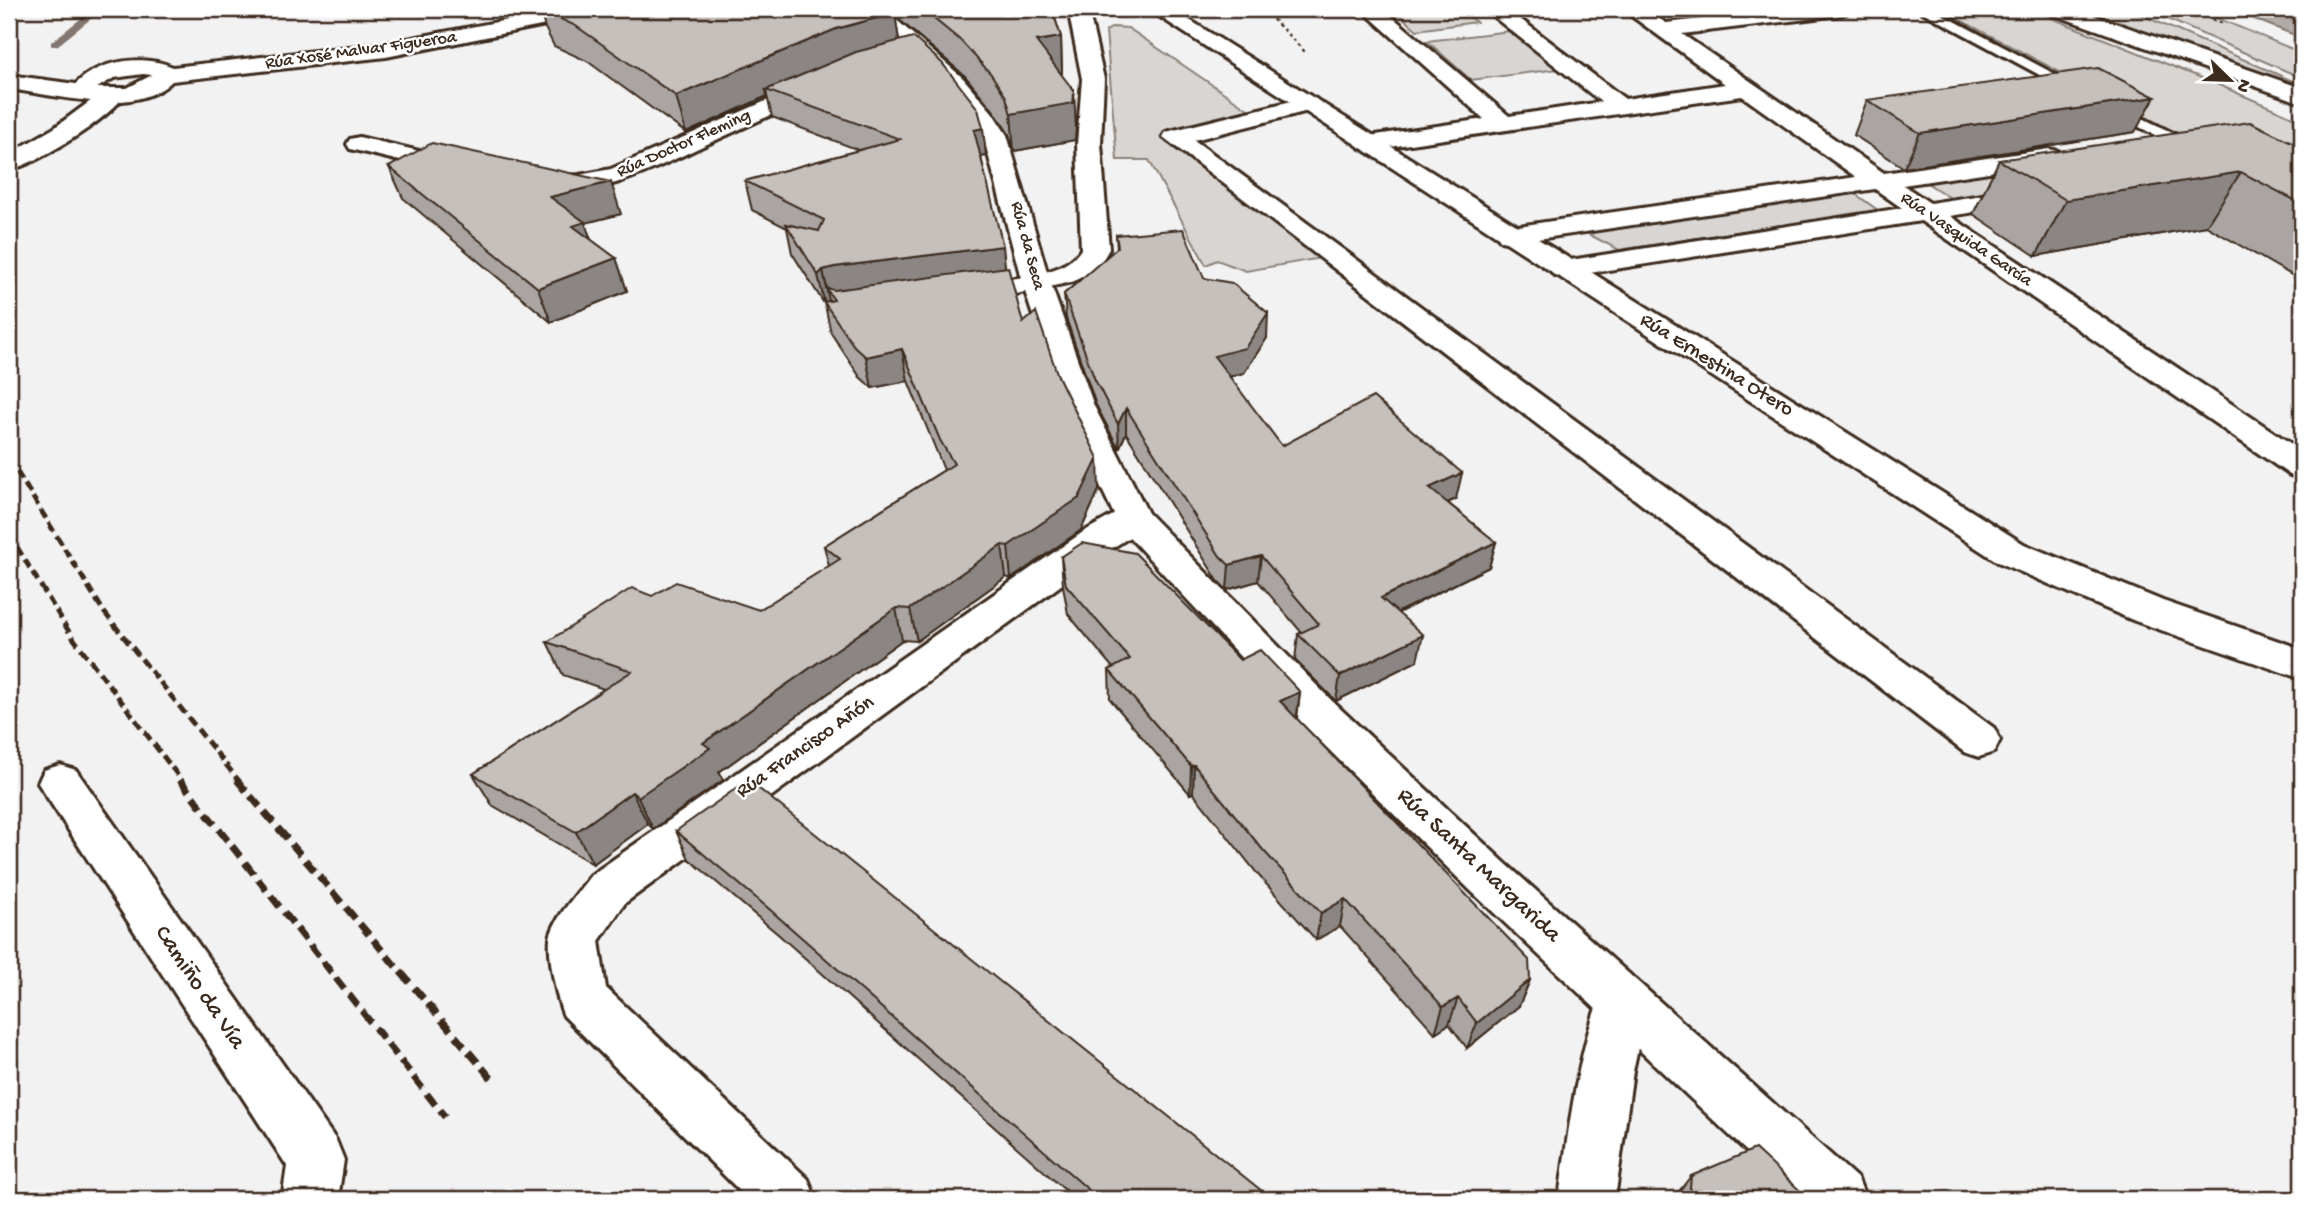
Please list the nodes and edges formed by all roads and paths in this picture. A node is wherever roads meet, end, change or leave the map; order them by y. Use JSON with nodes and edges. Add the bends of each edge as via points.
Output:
{"nodes":[{"id":1,"x":596,"y":9,"type":"edge"},
{"id":2,"x":872,"y":9,"type":"edge"},
{"id":3,"x":1078,"y":9,"type":"edge"},
{"id":4,"x":1158,"y":9,"type":"edge"},
{"id":5,"x":1371,"y":9,"type":"edge"},
{"id":6,"x":1494,"y":9,"type":"edge"},
{"id":7,"x":1840,"y":9,"type":"edge"},
{"id":8,"x":1923,"y":9,"type":"edge"},
{"id":9,"x":2056,"y":9,"type":"edge"},
{"id":10,"x":1635,"y":10,"type":"edge"},
{"id":11,"x":1664,"y":19,"type":"edge"},
{"id":12,"x":838,"y":76,"type":"edge"},
{"id":13,"x":17,"y":83,"type":"edge"},
{"id":14,"x":108,"y":85,"type":"junction"},
{"id":15,"x":1747,"y":88,"type":"junction"},
{"id":16,"x":2302,"y":96,"type":"edge"},
{"id":17,"x":1308,"y":104,"type":"junction"},
{"id":18,"x":1620,"y":107,"type":"junction"},
{"id":19,"x":1503,"y":123,"type":"junction"},
{"id":20,"x":2168,"y":136,"type":"junction"},
{"id":21,"x":2132,"y":142,"type":"edge"},
{"id":22,"x":1369,"y":143,"type":"junction"},
{"id":23,"x":359,"y":144,"type":"dead end"},
{"id":24,"x":2068,"y":153,"type":"edge"},
{"id":25,"x":2208,"y":162,"type":"joint"},
{"id":26,"x":9,"y":163,"type":"edge"},
{"id":27,"x":2180,"y":170,"type":"edge"},
{"id":28,"x":489,"y":174,"type":"edge"},
{"id":29,"x":527,"y":182,"type":"edge"},
{"id":30,"x":1881,"y":182,"type":"junction"},
{"id":31,"x":2048,"y":192,"type":"edge"},
{"id":32,"x":1928,"y":212,"type":"junction"},
{"id":33,"x":1511,"y":235,"type":"junction"},
{"id":34,"x":1564,"y":269,"type":"junction"},
{"id":35,"x":1036,"y":282,"type":"junction"},
{"id":36,"x":931,"y":297,"type":"edge"},
{"id":37,"x":2302,"y":467,"type":"edge"},
{"id":38,"x":1133,"y":519,"type":"junction"},
{"id":39,"x":2302,"y":664,"type":"edge"},
{"id":40,"x":1979,"y":740,"type":"dead end"},
{"id":41,"x":60,"y":783,"type":"dead end"},
{"id":42,"x":1623,"y":1002,"type":"junction"},
{"id":43,"x":310,"y":1199,"type":"edge"},
{"id":44,"x":788,"y":1199,"type":"edge"},
{"id":45,"x":1587,"y":1199,"type":"edge"},
{"id":46,"x":1838,"y":1199,"type":"edge"}],
"edges":[{"from":1,"to":14,"type":"street","name":"Rúa Xosé Malvar Figueroa","via":[[386,50],[165,75],[147,88]]},
{"from":2,"to":35,"type":"street","name":"Rúa da Seca","via":[[908,55],[966,94],[983,114],[995,135]]},
{"from":3,"to":35,"type":"street","via":[[1093,79],[1089,144],[1095,249],[1087,263]]},
{"from":4,"to":17,"type":"street","name":"Rúa Ernestina Otero"},
{"from":5,"to":19,"type":"street"},
{"from":6,"to":18,"type":"street"},
{"from":7,"to":11,"type":"street"},
{"from":8,"to":20,"type":"lane"},
{"from":9,"to":16,"type":"street"},
{"from":10,"to":11,"type":"street","name":"Rúa Vasquida García"},
{"from":11,"to":15,"type":"street","name":"Rúa Vasquida García"},
{"from":12,"to":29,"type":"street","name":"Rúa Doctor Fleming","via":[[618,175],[552,185]]},
{"from":13,"to":14,"type":"street","name":"Rúa Xosé Malvar Figueroa"},
{"from":13,"to":14,"type":"street","name":"Rúa Xosé Malvar Figueroa","via":[[86,92],[87,84]]},
{"from":14,"to":26,"type":"street","via":[[74,127]]},
{"from":15,"to":18,"type":"street"},
{"from":15,"to":30,"type":"street","name":"Rúa Vasquida García"},
{"from":17,"to":22,"type":"street","name":"Rúa Ernestina Otero"},
{"from":17,"to":40,"type":"street","via":[[1175,137]]},
{"from":18,"to":19,"type":"street"},
{"from":19,"to":22,"type":"street"},
{"from":20,"to":21,"type":"street"},
{"from":20,"to":25,"type":"lane"},
{"from":22,"to":33,"type":"street","name":"Rúa Ernestina Otero"},
{"from":23,"to":28,"type":"street"},
{"from":24,"to":30,"type":"street"},
{"from":25,"to":27,"type":"street"},
{"from":30,"to":32,"type":"street","name":"Rúa Vasquida García"},
{"from":30,"to":33,"type":"street"},
{"from":31,"to":32,"type":"street"},
{"from":32,"to":34,"type":"street"},
{"from":32,"to":37,"type":"street","name":"Rúa Vasquida García"},
{"from":33,"to":34,"type":"street","name":"Rúa Ernestina Otero"},
{"from":34,"to":39,"type":"street","name":"Rúa Ernestina Otero","via":[[2011,553],[2149,611]]},
{"from":35,"to":36,"type":"street"},
{"from":35,"to":38,"type":"street","name":"Rúa da Seca","via":[[1078,406]]},
{"from":38,"to":42,"type":"street","name":"Rúa Santa Margarida","via":[[1316,711]]},
{"from":38,"to":44,"type":"street","name":"Rúa Francisco Añón","via":[[608,889],[574,937],[582,999]]},
{"from":41,"to":43,"type":"street","name":"Camiño da Vía","via":[[316,1160]]},
{"from":42,"to":45,"type":"street"},
{"from":42,"to":46,"type":"street","name":"Rúa Santa Margarida"}]}
